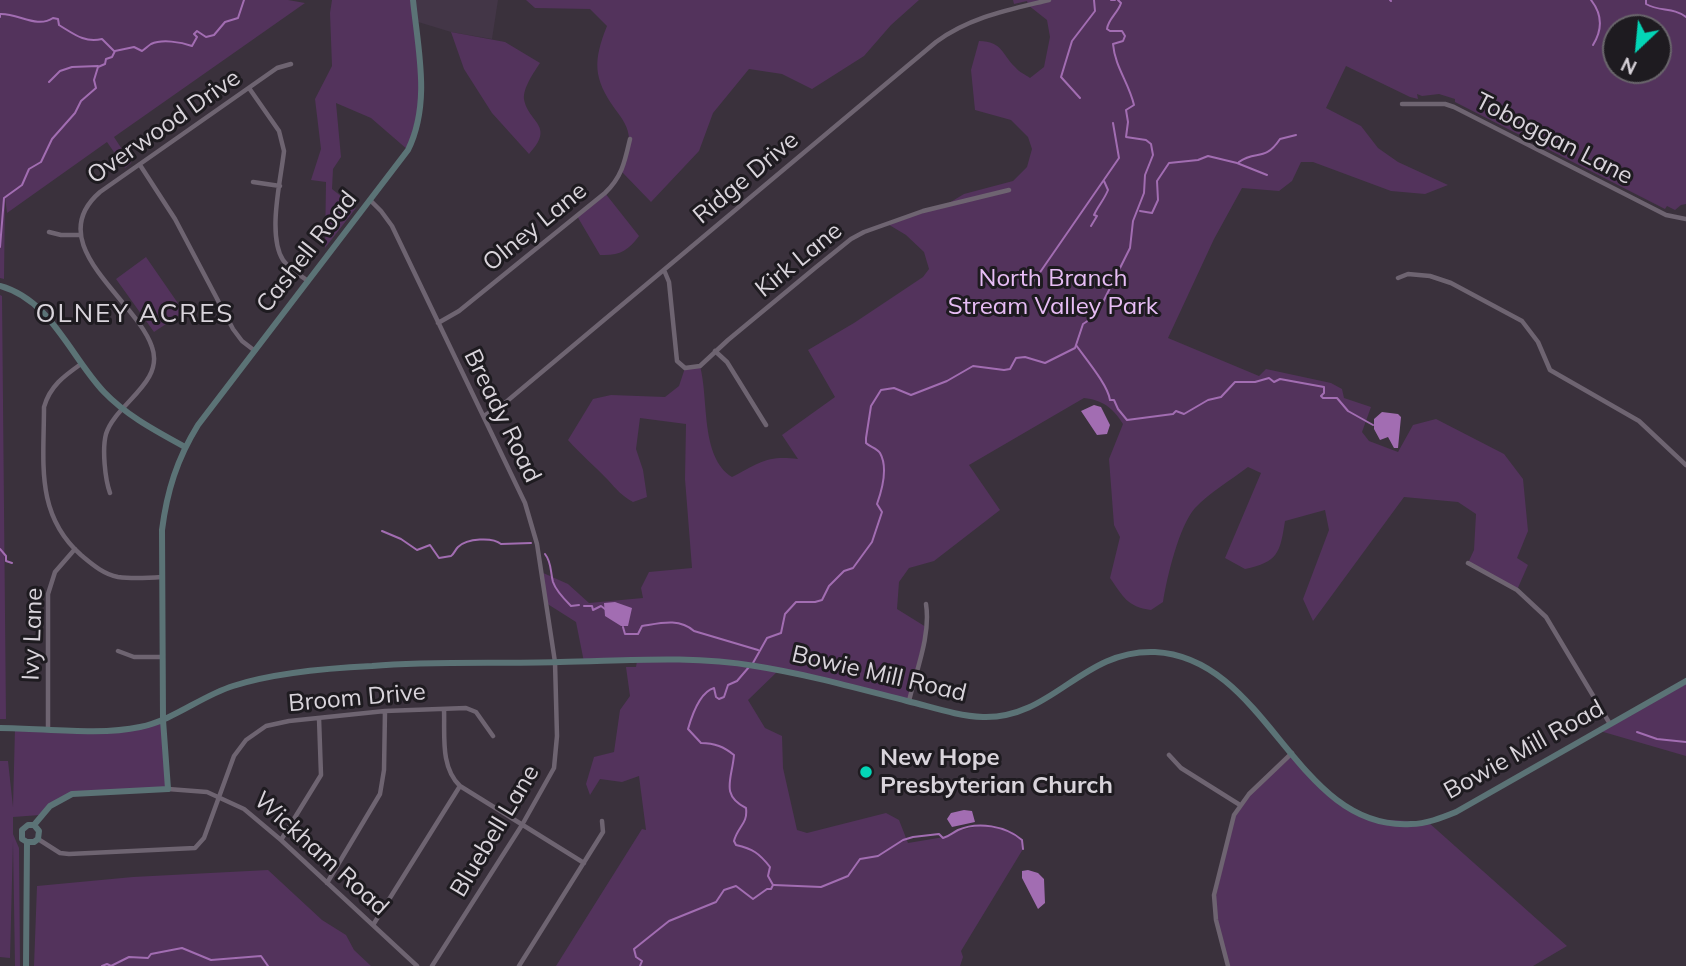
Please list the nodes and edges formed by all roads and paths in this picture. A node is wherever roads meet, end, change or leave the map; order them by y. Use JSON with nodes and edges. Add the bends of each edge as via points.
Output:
{"nodes":[{"id":1,"x":414,"y":0,"type":"edge"},
{"id":2,"x":1049,"y":0,"type":"edge"},
{"id":3,"x":291,"y":64,"type":"dead end"},
{"id":4,"x":249,"y":88,"type":"junction"},
{"id":5,"x":1402,"y":104,"type":"dead end"},
{"id":6,"x":629,"y":139,"type":"dead end"},
{"id":7,"x":140,"y":165,"type":"junction"},
{"id":8,"x":253,"y":182,"type":"dead end"},
{"id":9,"x":280,"y":186,"type":"junction"},
{"id":10,"x":1009,"y":190,"type":"dead end"},
{"id":11,"x":371,"y":201,"type":"junction"},
{"id":12,"x":1686,"y":219,"type":"edge"},
{"id":13,"x":49,"y":232,"type":"dead end"},
{"id":14,"x":80,"y":235,"type":"junction"},
{"id":15,"x":664,"y":270,"type":"junction"},
{"id":16,"x":1398,"y":278,"type":"dead end"},
{"id":17,"x":308,"y":281,"type":"junction"},
{"id":18,"x":0,"y":286,"type":"edge"},
{"id":19,"x":438,"y":323,"type":"junction"},
{"id":20,"x":255,"y":351,"type":"junction"},
{"id":21,"x":715,"y":351,"type":"junction"},
{"id":22,"x":81,"y":364,"type":"junction"},
{"id":23,"x":123,"y":410,"type":"junction"},
{"id":24,"x":484,"y":416,"type":"junction"},
{"id":25,"x":766,"y":425,"type":"dead end"},
{"id":26,"x":185,"y":447,"type":"junction"},
{"id":27,"x":1686,"y":466,"type":"edge"},
{"id":28,"x":110,"y":493,"type":"dead end"},
{"id":29,"x":75,"y":549,"type":"junction"},
{"id":30,"x":1468,"y":563,"type":"dead end"},
{"id":31,"x":162,"y":578,"type":"junction"},
{"id":32,"x":926,"y":604,"type":"dead end"},
{"id":33,"x":118,"y":651,"type":"dead end"},
{"id":34,"x":162,"y":657,"type":"junction"},
{"id":35,"x":555,"y":662,"type":"junction"},
{"id":36,"x":1686,"y":681,"type":"edge"},
{"id":37,"x":909,"y":701,"type":"junction"},
{"id":38,"x":444,"y":709,"type":"junction"},
{"id":39,"x":384,"y":711,"type":"junction"},
{"id":40,"x":319,"y":718,"type":"junction"},
{"id":41,"x":163,"y":720,"type":"junction"},
{"id":42,"x":1611,"y":725,"type":"junction"},
{"id":43,"x":0,"y":728,"type":"edge"},
{"id":44,"x":48,"y":729,"type":"junction"},
{"id":45,"x":493,"y":736,"type":"dead end"},
{"id":46,"x":1292,"y":752,"type":"junction"},
{"id":47,"x":1169,"y":755,"type":"dead end"},
{"id":48,"x":167,"y":776,"type":"junction"},
{"id":49,"x":460,"y":786,"type":"junction"},
{"id":50,"x":157,"y":789,"type":"junction"},
{"id":51,"x":168,"y":789,"type":"junction"},
{"id":52,"x":219,"y":795,"type":"junction"},
{"id":53,"x":1240,"y":805,"type":"junction"},
{"id":54,"x":602,"y":821,"type":"dead end"},
{"id":55,"x":34,"y":825,"type":"junction"},
{"id":56,"x":522,"y":825,"type":"junction"},
{"id":57,"x":38,"y":839,"type":"junction"},
{"id":58,"x":281,"y":840,"type":"junction"},
{"id":59,"x":27,"y":842,"type":"junction"},
{"id":60,"x":584,"y":863,"type":"junction"},
{"id":61,"x":327,"y":883,"type":"junction"},
{"id":62,"x":373,"y":925,"type":"junction"},
{"id":63,"x":26,"y":966,"type":"edge"},
{"id":64,"x":417,"y":966,"type":"edge"},
{"id":65,"x":432,"y":966,"type":"edge"},
{"id":66,"x":519,"y":966,"type":"edge"},
{"id":67,"x":1228,"y":966,"type":"edge"}],
"edges":[{"from":1,"to":11,"type":"street","name":"Cashell Road","via":[[422,94],[419,121],[408,150]]},
{"from":2,"to":15,"type":"street","name":"Ridge Drive","via":[[976,19],[946,34]]},
{"from":3,"to":4,"type":"street","name":"Overwood Drive"},
{"from":4,"to":7,"type":"street","name":"Overwood Drive"},
{"from":4,"to":9,"type":"street","via":[[283,139]]},
{"from":5,"to":12,"type":"street","name":"Toboggan Lane","via":[[1454,107],[1666,215]]},
{"from":6,"to":19,"type":"street","name":"Olney Lane","via":[[622,172],[605,193]]},
{"from":7,"to":14,"type":"street","name":"Overwood Drive","via":[[91,200]]},
{"from":7,"to":20,"type":"street","via":[[175,219],[233,329]]},
{"from":8,"to":9,"type":"street"},
{"from":9,"to":17,"type":"street","via":[[277,248],[286,265]]},
{"from":10,"to":21,"type":"street","name":"Kirk Lane","via":[[886,223],[851,239]]},
{"from":11,"to":17,"type":"street","name":"Cashell Road"},
{"from":11,"to":19,"type":"street","name":"Bready Road","via":[[392,226]]},
{"from":13,"to":14,"type":"street"},
{"from":14,"to":23,"type":"street","via":[[93,263],[149,338],[153,350],[152,370]]},
{"from":15,"to":21,"type":"street","name":"Kirk Lane","via":[[677,361],[691,369]]},
{"from":15,"to":24,"type":"street","name":"Ridge Drive"},
{"from":16,"to":27,"type":"street","via":[[1415,273],[1437,278],[1522,321],[1540,344],[1550,370],[1639,421]]},
{"from":17,"to":20,"type":"street","name":"Cashell Road"},
{"from":18,"to":22,"type":"street","via":[[32,300]]},
{"from":19,"to":24,"type":"street","name":"Bready Road"},
{"from":20,"to":26,"type":"street","name":"Cashell Road"},
{"from":21,"to":25,"type":"street","via":[[727,362]]},
{"from":22,"to":23,"type":"street"},
{"from":22,"to":29,"type":"street","via":[[53,386],[44,407],[47,501],[57,527]]},
{"from":23,"to":26,"type":"street"},
{"from":23,"to":28,"type":"street","via":[[106,438],[105,477]]},
{"from":24,"to":35,"type":"street","name":"Bready Road","via":[[533,527]]},
{"from":26,"to":31,"type":"street","name":"Cashell Road","via":[[166,503]]},
{"from":29,"to":31,"type":"street","via":[[110,575]]},
{"from":29,"to":44,"type":"street","name":"Ivy Lane","via":[[55,572],[48,594]]},
{"from":30,"to":42,"type":"street","via":[[1517,590],[1546,617]]},
{"from":31,"to":34,"type":"street","name":"Cashell Road"},
{"from":32,"to":37,"type":"street","via":[[928,617]]},
{"from":33,"to":34,"type":"street","via":[[134,657]]},
{"from":34,"to":41,"type":"street","name":"Cashell Road"},
{"from":35,"to":37,"type":"street","name":"Bowie Mill Road","via":[[679,659],[743,664]]},
{"from":35,"to":41,"type":"street","name":"Bowie Mill Road","via":[[373,665],[261,679],[222,691]]},
{"from":35,"to":56,"type":"street","name":"Bluebell Lane","via":[[554,768]]},
{"from":36,"to":42,"type":"street","name":"Bowie Mill Road"},
{"from":37,"to":46,"type":"street","name":"Bowie Mill Road","via":[[965,715],[1001,715],[1035,706],[1100,663],[1136,653],[1160,653],[1187,659],[1224,680]]},
{"from":38,"to":39,"type":"street","name":"Broom Drive"},
{"from":38,"to":45,"type":"street","name":"Broom Drive","via":[[474,710]]},
{"from":38,"to":49,"type":"street","via":[[446,762]]},
{"from":39,"to":40,"type":"street","name":"Broom Drive"},
{"from":39,"to":61,"type":"street","via":[[380,794]]},
{"from":40,"to":52,"type":"street","name":"Broom Drive","via":[[276,723],[255,733],[234,756]]},
{"from":40,"to":58,"type":"street","via":[[321,775]]},
{"from":41,"to":44,"type":"street","name":"Bowie Mill Road","via":[[123,729]]},
{"from":41,"to":48,"type":"street","name":"Cashell Road"},
{"from":42,"to":46,"type":"street","name":"Bowie Mill Road","via":[[1456,812],[1407,825],[1347,808],[1318,784]]},
{"from":43,"to":44,"type":"street","name":"Bowie Mill Road"},
{"from":46,"to":53,"type":"street"},
{"from":47,"to":53,"type":"street","via":[[1181,768]]},
{"from":48,"to":50,"type":"street"},
{"from":48,"to":51,"type":"street","name":"Cashell Road"},
{"from":49,"to":56,"type":"street"},
{"from":49,"to":62,"type":"street"},
{"from":50,"to":51,"type":"street","name":"Wickham Road"},
{"from":50,"to":55,"type":"street","name":"Wickham Road","via":[[72,794],[50,806]]},
{"from":51,"to":52,"type":"street","name":"Wickham Road"},
{"from":52,"to":57,"type":"street","name":"Broom Drive","via":[[204,838],[195,848],[69,854]]},
{"from":52,"to":58,"type":"street","name":"Wickham Road"},
{"from":53,"to":67,"type":"street","via":[[1214,895]]},
{"from":54,"to":60,"type":"street","via":[[603,832]]},
{"from":55,"to":57,"type":"street"},
{"from":55,"to":59,"type":"street","via":[[22,830]]},
{"from":56,"to":60,"type":"street"},
{"from":56,"to":65,"type":"street","name":"Bluebell Lane"},
{"from":57,"to":59,"type":"street"},
{"from":58,"to":61,"type":"street","name":"Wickham Road"},
{"from":59,"to":63,"type":"street"},
{"from":60,"to":66,"type":"street"},
{"from":61,"to":62,"type":"street","name":"Wickham Road"},
{"from":62,"to":64,"type":"street","name":"Wickham Road"}]}
